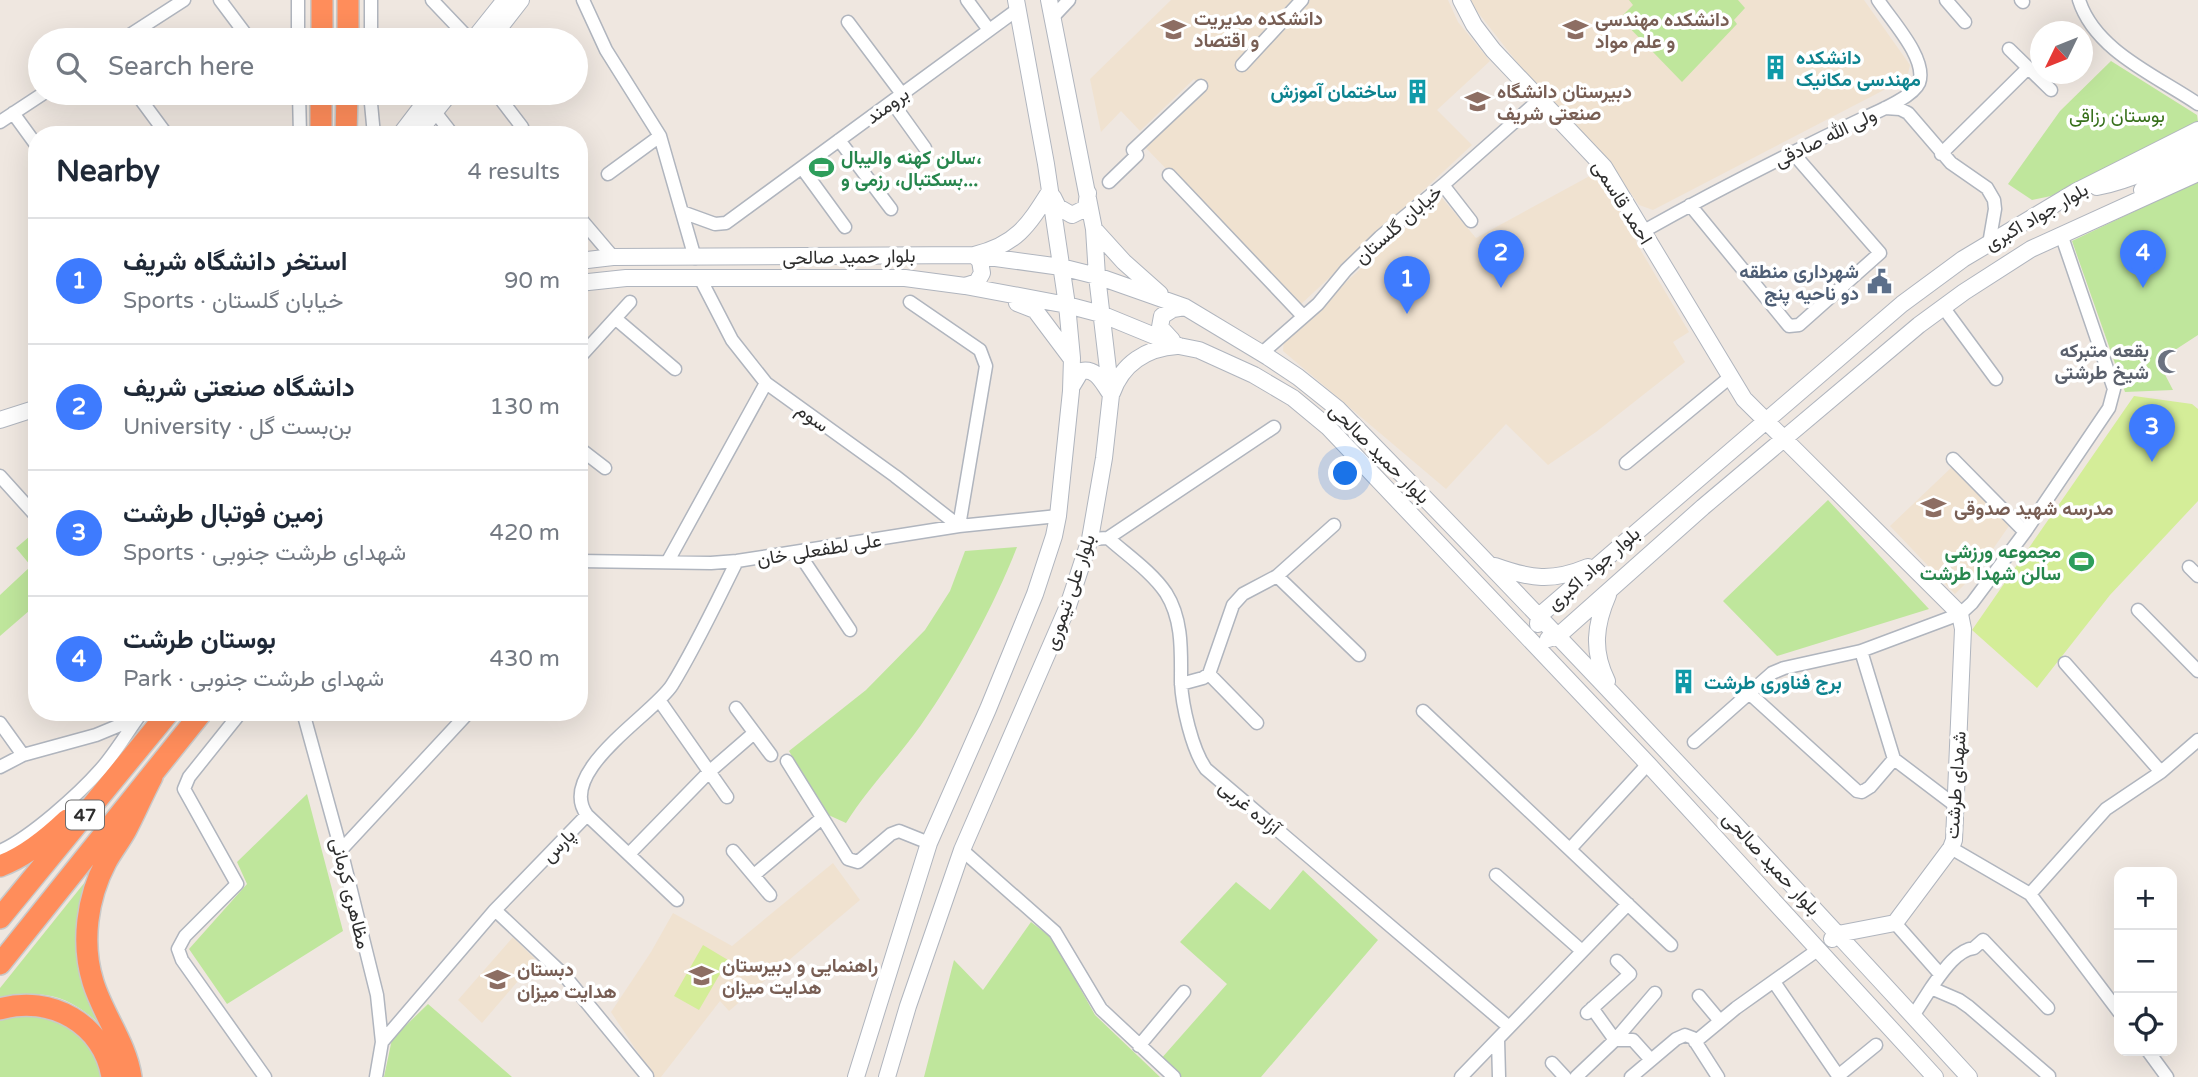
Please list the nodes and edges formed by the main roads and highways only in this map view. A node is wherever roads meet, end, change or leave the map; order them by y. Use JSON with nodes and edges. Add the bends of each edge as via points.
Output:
{"nodes":[{"id":1,"x":322,"y":0,"type":"edge"},
{"id":2,"x":348,"y":0,"type":"edge"},
{"id":3,"x":505,"y":0,"type":"edge"},
{"id":4,"x":521,"y":0,"type":"edge"},
{"id":5,"x":1049,"y":0,"type":"edge"},
{"id":6,"x":1461,"y":0,"type":"edge"},
{"id":7,"x":1017,"y":4,"type":"edge"},
{"id":8,"x":322,"y":28,"type":"edge"},
{"id":9,"x":348,"y":28,"type":"edge"},
{"id":10,"x":481,"y":28,"type":"edge"},
{"id":11,"x":499,"y":28,"type":"edge"},
{"id":12,"x":321,"y":105,"type":"edge"},
{"id":13,"x":347,"y":105,"type":"edge"},
{"id":14,"x":423,"y":105,"type":"edge"},
{"id":15,"x":441,"y":105,"type":"edge"},
{"id":16,"x":321,"y":126,"type":"edge"},
{"id":17,"x":346,"y":126,"type":"edge"},
{"id":18,"x":407,"y":126,"type":"edge"},
{"id":19,"x":423,"y":126,"type":"edge"},
{"id":20,"x":2198,"y":130,"type":"edge"},
{"id":21,"x":2198,"y":146,"type":"edge"},
{"id":22,"x":2198,"y":158,"type":"edge"},
{"id":23,"x":2198,"y":173,"type":"edge"},
{"id":24,"x":1050,"y":191,"type":"junction"},
{"id":25,"x":1088,"y":192,"type":"junction"},
{"id":26,"x":2075,"y":192,"type":"junction"},
{"id":27,"x":2089,"y":222,"type":"junction"},
{"id":28,"x":1094,"y":229,"type":"junction"},
{"id":29,"x":974,"y":255,"type":"junction"},
{"id":30,"x":588,"y":260,"type":"edge"},
{"id":31,"x":1061,"y":267,"type":"junction"},
{"id":32,"x":1097,"y":276,"type":"junction"},
{"id":33,"x":588,"y":283,"type":"edge"},
{"id":34,"x":965,"y":286,"type":"junction"},
{"id":35,"x":1168,"y":300,"type":"junction"},
{"id":36,"x":1068,"y":305,"type":"junction"},
{"id":37,"x":1185,"y":307,"type":"junction"},
{"id":38,"x":1101,"y":314,"type":"junction"},
{"id":39,"x":1179,"y":346,"type":"junction"},
{"id":40,"x":1072,"y":358,"type":"junction"},
{"id":41,"x":1071,"y":391,"type":"junction"},
{"id":42,"x":1111,"y":396,"type":"junction"},
{"id":43,"x":28,"y":411,"type":"edge"},
{"id":44,"x":1,"y":419,"type":"edge"},
{"id":45,"x":1764,"y":421,"type":"junction"},
{"id":46,"x":1785,"y":439,"type":"junction"},
{"id":47,"x":1600,"y":562,"type":"junction"},
{"id":48,"x":1489,"y":565,"type":"junction"},
{"id":49,"x":1610,"y":590,"type":"junction"},
{"id":50,"x":1539,"y":616,"type":"junction"},
{"id":51,"x":1558,"y":636,"type":"junction"},
{"id":52,"x":1535,"y":643,"type":"junction"},
{"id":53,"x":1610,"y":691,"type":"junction"},
{"id":54,"x":1589,"y":701,"type":"junction"},
{"id":55,"x":162,"y":721,"type":"edge"},
{"id":56,"x":195,"y":721,"type":"edge"},
{"id":57,"x":127,"y":764,"type":"junction"},
{"id":58,"x":152,"y":777,"type":"junction"},
{"id":59,"x":0,"y":866,"type":"edge"},
{"id":60,"x":0,"y":918,"type":"edge"},
{"id":61,"x":1838,"y":934,"type":"junction"},
{"id":62,"x":1819,"y":949,"type":"junction"},
{"id":63,"x":0,"y":964,"type":"edge"},
{"id":64,"x":0,"y":1009,"type":"edge"},
{"id":65,"x":112,"y":1077,"type":"edge"},
{"id":66,"x":131,"y":1077,"type":"edge"},
{"id":67,"x":856,"y":1077,"type":"edge"},
{"id":68,"x":887,"y":1077,"type":"edge"},
{"id":69,"x":1936,"y":1077,"type":"edge"},
{"id":70,"x":1969,"y":1077,"type":"edge"}],
"edges":[{"from":1,"to":8,"type":"highway"},
{"from":2,"to":9,"type":"highway"},
{"from":3,"to":10,"type":"main road"},
{"from":4,"to":11,"type":"main road"},
{"from":5,"to":25,"type":"main road","name":"بلوار علی تیموری"},
{"from":6,"to":45,"type":"main road","name":"احمد قاسمی","via":[[1493,50],[1599,161],[1729,378]]},
{"from":7,"to":24,"type":"main road","name":"بلوار علی تیموری"},
{"from":12,"to":16,"type":"highway"},
{"from":13,"to":17,"type":"highway"},
{"from":14,"to":18,"type":"main road"},
{"from":15,"to":19,"type":"main road"},
{"from":20,"to":26,"type":"main road","name":"بلوار جواد اکبری"},
{"from":21,"to":26,"type":"main road","via":[[2120,182]]},
{"from":22,"to":27,"type":"main road"},
{"from":23,"to":27,"type":"main road","name":"بلوار جواد اکبری"},
{"from":24,"to":25,"type":"main road","via":[[1058,207],[1072,215],[1086,208]]},
{"from":24,"to":29,"type":"main road","via":[[1013,240]]},
{"from":24,"to":31,"type":"main road","name":"بلوار علی تیموری"},
{"from":25,"to":28,"type":"main road","name":"بلوار علی تیموری"},
{"from":26,"to":45,"type":"main road","name":"بلوار جواد اکبری","via":[[1948,269]]},
{"from":27,"to":46,"type":"main road","name":"بلوار جواد اکبری","via":[[2002,265],[1943,307]]},
{"from":28,"to":32,"type":"main road","name":"بلوار علی تیموری"},
{"from":28,"to":35,"type":"main road"},
{"from":29,"to":30,"type":"main road","name":"بلوار حمید صالحی"},
{"from":29,"to":31,"type":"main road","name":"بلوار حمید صالحی"},
{"from":29,"to":34,"type":"main road","via":[[982,273],[977,282]]},
{"from":31,"to":32,"type":"main road","name":"بلوار حمید صالحی"},
{"from":31,"to":36,"type":"main road","name":"بلوار علی تیموری"},
{"from":32,"to":35,"type":"main road","name":"بلوار حمید صالحی"},
{"from":32,"to":38,"type":"main road","name":"بلوار علی تیموری"},
{"from":33,"to":34,"type":"main road","name":"بلوار حمید صالحی","via":[[626,278],[905,278]]},
{"from":34,"to":36,"type":"main road","name":"بلوار حمید صالحی"},
{"from":34,"to":40,"type":"main road","via":[[1035,310]]},
{"from":35,"to":37,"type":"main road","name":"بلوار حمید صالحی"},
{"from":36,"to":38,"type":"main road","name":"بلوار حمید صالحی"},
{"from":36,"to":40,"type":"main road","name":"بلوار علی تیموری"},
{"from":37,"to":39,"type":"main road","via":[[1166,312],[1160,321],[1163,331]]},
{"from":37,"to":48,"type":"main road","name":"بلوار حمید صالحی","via":[[1262,353],[1338,409]]},
{"from":38,"to":39,"type":"main road","name":"بلوار حمید صالحی"},
{"from":38,"to":42,"type":"main road","name":"بلوار علی تیموری"},
{"from":39,"to":42,"type":"main road","via":[[1164,346],[1137,358],[1116,380]]},
{"from":39,"to":52,"type":"main road","name":"بلوار حمید صالحی","via":[[1254,374],[1328,427]]},
{"from":40,"to":41,"type":"main road","name":"بلوار علی تیموری"},
{"from":41,"to":42,"type":"main road","via":[[1081,371],[1089,370],[1097,374]]},
{"from":41,"to":67,"type":"main road","name":"بلوار علی تیموری","via":[[1054,536],[1035,594],[929,843]]},
{"from":42,"to":68,"type":"main road","name":"بلوار علی تیموری","via":[[1090,539],[1068,606],[962,850]]},
{"from":43,"to":44,"type":"main road"},
{"from":45,"to":46,"type":"main road","name":"احمد قاسمی"},
{"from":45,"to":47,"type":"main road","name":"بلوار جواد اکبری"},
{"from":46,"to":49,"type":"main road","name":"بلوار جواد اکبری"},
{"from":46,"to":61,"type":"main road","name":"شهدای طرشت","via":[[1960,614],[1963,629],[1951,848],[1895,923]]},
{"from":47,"to":48,"type":"main road","via":[[1550,578],[1518,575]]},
{"from":47,"to":50,"type":"main road","name":"بلوار جواد اکبری"},
{"from":48,"to":50,"type":"main road","name":"بلوار حمید صالحی"},
{"from":49,"to":51,"type":"main road","name":"بلوار جواد اکبری"},
{"from":49,"to":53,"type":"main road","via":[[1599,616],[1596,642]]},
{"from":50,"to":51,"type":"main road","name":"بلوار حمید صالحی"},
{"from":50,"to":52,"type":"main road","name":"بلوار جواد اکبری"},
{"from":51,"to":52,"type":"main road","name":"بلوار جواد اکبری"},
{"from":51,"to":53,"type":"main road","name":"بلوار حمید صالحی"},
{"from":52,"to":54,"type":"main road","name":"بلوار حمید صالحی"},
{"from":53,"to":54,"type":"main road","via":[[1601,685],[1592,687]]},
{"from":53,"to":61,"type":"main road","name":"بلوار حمید صالحی"},
{"from":54,"to":62,"type":"main road","name":"بلوار حمید صالحی"},
{"from":55,"to":57,"type":"highway","number":"47"},
{"from":56,"to":58,"type":"highway","number":"47"},
{"from":57,"to":59,"type":"highway","via":[[51,835]]},
{"from":57,"to":60,"type":"highway","number":"47"},
{"from":58,"to":63,"type":"highway","number":"47"},
{"from":58,"to":66,"type":"highway","via":[[105,863],[88,918],[92,979]]},
{"from":61,"to":62,"type":"main road"},
{"from":61,"to":70,"type":"main road","name":"بلوار حمید صالحی"},
{"from":62,"to":69,"type":"main road","name":"بلوار حمید صالحی"},
{"from":64,"to":65,"type":"highway","via":[[40,1005],[70,1016],[96,1037]]}]}
